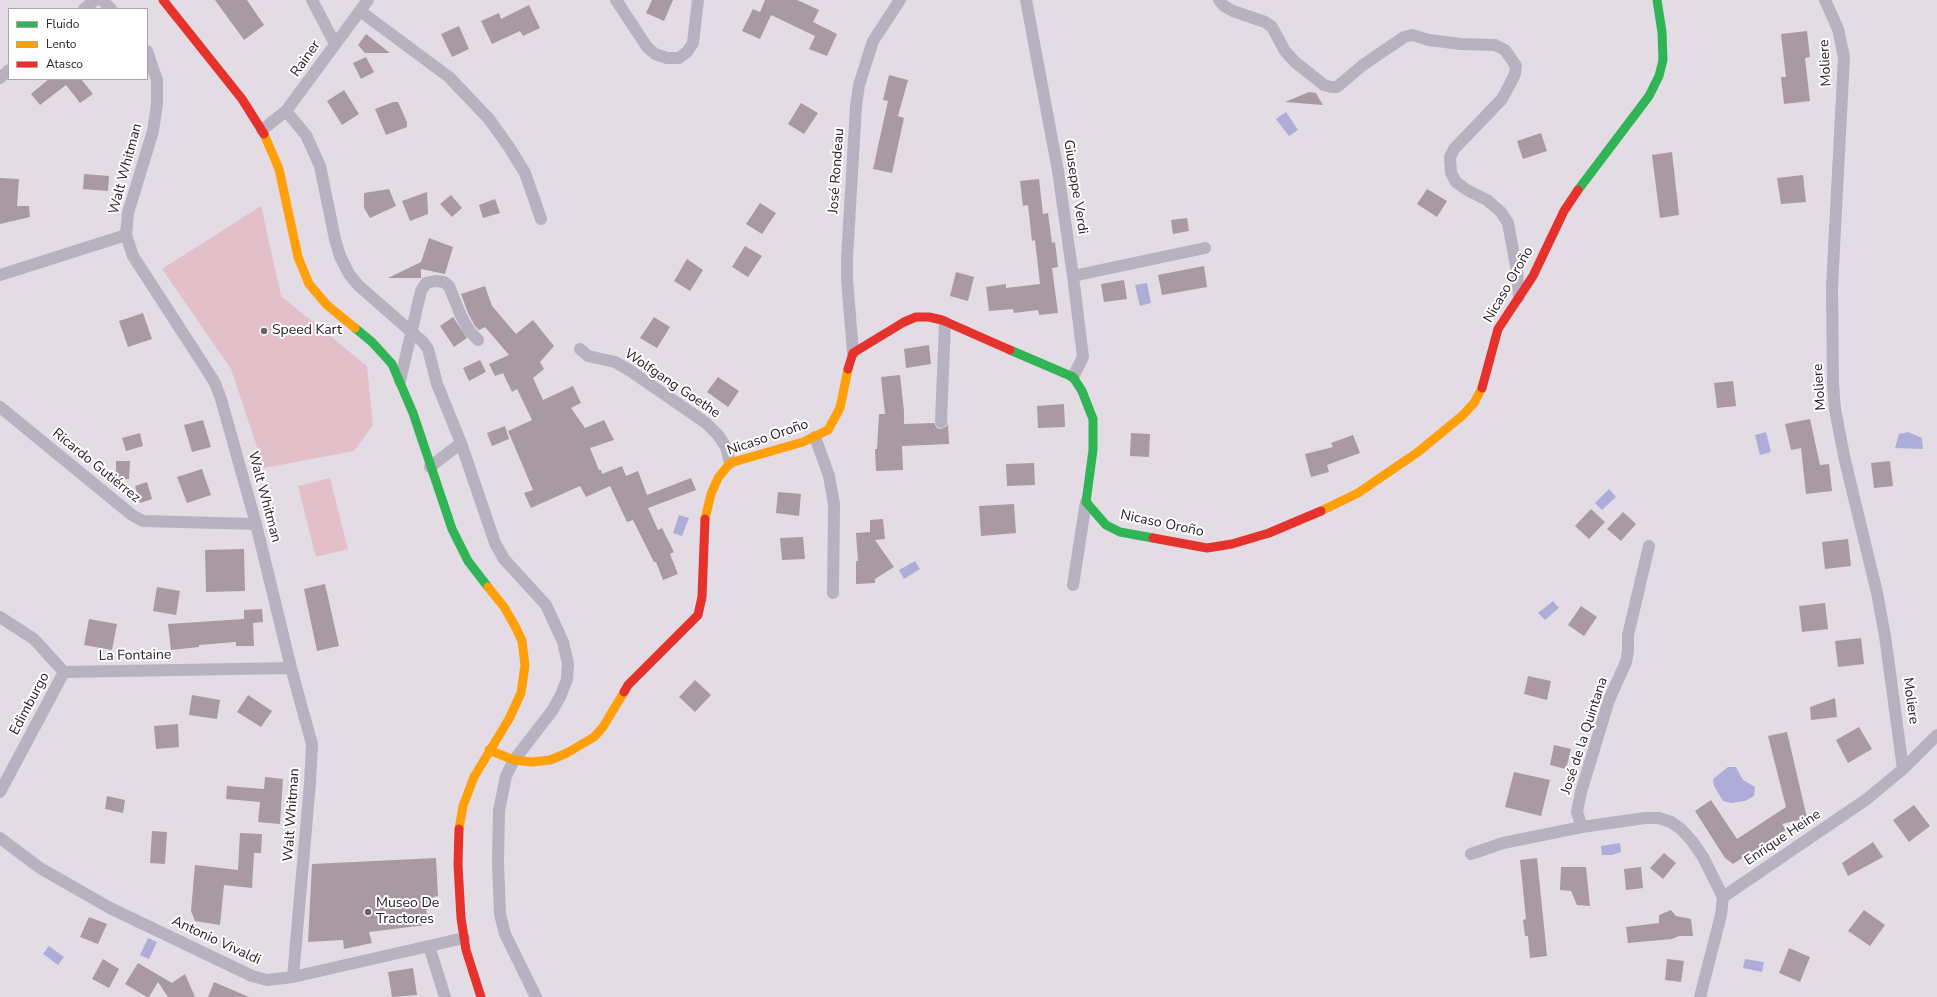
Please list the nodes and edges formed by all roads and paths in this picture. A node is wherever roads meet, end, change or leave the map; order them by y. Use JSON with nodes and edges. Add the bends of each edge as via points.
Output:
{"nodes":[{"id":1,"x":95,"y":0,"type":"edge"},
{"id":2,"x":102,"y":0,"type":"edge"},
{"id":3,"x":163,"y":0,"type":"edge"},
{"id":4,"x":312,"y":0,"type":"edge"},
{"id":5,"x":368,"y":0,"type":"edge"},
{"id":6,"x":616,"y":0,"type":"edge"},
{"id":7,"x":698,"y":0,"type":"edge"},
{"id":8,"x":900,"y":0,"type":"edge"},
{"id":9,"x":1026,"y":0,"type":"edge"},
{"id":10,"x":1219,"y":0,"type":"edge"},
{"id":11,"x":1657,"y":0,"type":"edge"},
{"id":12,"x":1824,"y":0,"type":"edge"},
{"id":13,"x":85,"y":8,"type":"edge"},
{"id":14,"x":110,"y":8,"type":"edge"},
{"id":15,"x":360,"y":11,"type":"junction"},
{"id":16,"x":335,"y":44,"type":"junction"},
{"id":17,"x":148,"y":54,"type":"edge"},
{"id":18,"x":8,"y":71,"type":"edge"},
{"id":19,"x":0,"y":78,"type":"edge"},
{"id":20,"x":286,"y":111,"type":"junction"},
{"id":21,"x":262,"y":130,"type":"junction"},
{"id":22,"x":541,"y":219,"type":"dead end"},
{"id":23,"x":126,"y":235,"type":"junction"},
{"id":24,"x":1205,"y":248,"type":"dead end"},
{"id":25,"x":0,"y":275,"type":"edge"},
{"id":26,"x":1073,"y":276,"type":"junction"},
{"id":27,"x":1520,"y":297,"type":"junction"},
{"id":28,"x":945,"y":322,"type":"junction"},
{"id":29,"x":412,"y":333,"type":"junction"},
{"id":30,"x":478,"y":340,"type":"dead end"},
{"id":31,"x":580,"y":349,"type":"dead end"},
{"id":32,"x":853,"y":353,"type":"junction"},
{"id":33,"x":1073,"y":377,"type":"junction"},
{"id":34,"x":400,"y":381,"type":"junction"},
{"id":35,"x":0,"y":407,"type":"edge"},
{"id":36,"x":941,"y":422,"type":"dead end"},
{"id":37,"x":815,"y":437,"type":"junction"},
{"id":38,"x":461,"y":444,"type":"junction"},
{"id":39,"x":730,"y":463,"type":"junction"},
{"id":40,"x":430,"y":467,"type":"junction"},
{"id":41,"x":1086,"y":502,"type":"junction"},
{"id":42,"x":256,"y":524,"type":"junction"},
{"id":43,"x":1649,"y":546,"type":"dead end"},
{"id":44,"x":1073,"y":585,"type":"dead end"},
{"id":45,"x":833,"y":594,"type":"dead end"},
{"id":46,"x":0,"y":617,"type":"edge"},
{"id":47,"x":291,"y":668,"type":"junction"},
{"id":48,"x":64,"y":672,"type":"junction"},
{"id":49,"x":1937,"y":735,"type":"edge"},
{"id":50,"x":489,"y":750,"type":"junction"},
{"id":51,"x":514,"y":760,"type":"junction"},
{"id":52,"x":1903,"y":769,"type":"junction"},
{"id":53,"x":0,"y":792,"type":"edge"},
{"id":54,"x":1582,"y":827,"type":"junction"},
{"id":55,"x":0,"y":838,"type":"edge"},
{"id":56,"x":1471,"y":854,"type":"dead end"},
{"id":57,"x":1723,"y":897,"type":"junction"},
{"id":58,"x":464,"y":938,"type":"junction"},
{"id":59,"x":429,"y":946,"type":"junction"},
{"id":60,"x":293,"y":977,"type":"junction"},
{"id":61,"x":445,"y":997,"type":"edge"},
{"id":62,"x":481,"y":997,"type":"edge"},
{"id":63,"x":536,"y":997,"type":"edge"},
{"id":64,"x":1700,"y":997,"type":"edge"}],
"edges":[{"from":1,"to":13,"type":"street"},
{"from":2,"to":14,"type":"street"},
{"from":3,"to":21,"type":"street","via":[[232,87]]},
{"from":4,"to":16,"type":"street"},
{"from":5,"to":15,"type":"street","name":"Rainer"},
{"from":6,"to":7,"type":"street","via":[[647,47],[655,54],[667,58],[679,58],[688,52],[694,43]]},
{"from":8,"to":32,"type":"street","name":"José Rondeau","via":[[873,41],[857,99],[847,258]]},
{"from":9,"to":26,"type":"street","name":"Giuseppe Verdi","via":[[1058,171]]},
{"from":10,"to":27,"type":"street","via":[[1233,11],[1272,27],[1285,51],[1295,62],[1324,85],[1332,87],[1337,87],[1404,36],[1412,35],[1461,44],[1495,45],[1506,50],[1516,66],[1510,84],[1502,98],[1454,149],[1450,158],[1456,182],[1487,200],[1501,212],[1508,223]]},
{"from":11,"to":27,"type":"street","name":"Nicaso Oroño","via":[[1663,60],[1659,76],[1649,96],[1574,194]]},
{"from":12,"to":52,"type":"street","name":"Moliere","via":[[1838,29],[1844,57],[1832,287],[1835,409],[1877,592]]},
{"from":15,"to":16,"type":"street","name":"Rainer"},
{"from":15,"to":22,"type":"street","via":[[449,77],[489,119],[525,173]]},
{"from":16,"to":20,"type":"street","name":"Rainer"},
{"from":17,"to":23,"type":"street","name":"Walt Whitman","via":[[157,80],[157,104],[153,131],[128,213]]},
{"from":18,"to":19,"type":"street"},
{"from":20,"to":21,"type":"street","name":"Rainer"},
{"from":20,"to":29,"type":"street","via":[[306,135],[320,166],[335,239],[349,274]]},
{"from":21,"to":34,"type":"street","via":[[279,169],[296,250],[309,284],[327,305],[383,353]]},
{"from":23,"to":25,"type":"street"},
{"from":23,"to":42,"type":"street","name":"Walt Whitman","via":[[133,256],[215,383]]},
{"from":24,"to":26,"type":"street"},
{"from":26,"to":33,"type":"street","name":"Giuseppe Verdi","via":[[1083,356]]},
{"from":27,"to":41,"type":"street","name":"Nicaso Oroño","via":[[1498,329],[1482,387],[1474,403],[1418,452],[1358,494],[1336,505],[1269,533],[1207,548],[1120,532],[1106,525]]},
{"from":28,"to":32,"type":"street","via":[[929,317],[916,317]]},
{"from":28,"to":33,"type":"street"},
{"from":28,"to":36,"type":"street"},
{"from":29,"to":30,"type":"street","via":[[426,283],[439,281],[449,286],[461,316]]},
{"from":29,"to":34,"type":"street"},
{"from":29,"to":38,"type":"street","via":[[428,349],[437,384]]},
{"from":31,"to":39,"type":"street","name":"Wolfgang Goethe","via":[[588,356],[614,362],[629,370],[706,423],[726,447]]},
{"from":32,"to":37,"type":"street","name":"Nicaso Oroño","via":[[836,418],[828,430]]},
{"from":33,"to":41,"type":"street","via":[[1082,391],[1093,419],[1093,450]]},
{"from":34,"to":40,"type":"street"},
{"from":35,"to":42,"type":"street","name":"Ricardo Gutiérrez","via":[[132,515],[143,521]]},
{"from":37,"to":39,"type":"street","name":"Nicaso Oroño"},
{"from":37,"to":45,"type":"street","via":[[834,504]]},
{"from":38,"to":40,"type":"street"},
{"from":38,"to":51,"type":"street","via":[[495,543],[504,559],[546,605],[563,642],[568,664],[567,679],[552,711]]},
{"from":39,"to":51,"type":"street","name":"Nicaso Oroño","via":[[710,494],[703,535],[702,597],[698,615],[628,685],[603,727],[594,737],[567,754],[550,760]]},
{"from":40,"to":50,"type":"street","via":[[452,529],[468,561],[504,607],[522,641],[525,665],[521,693],[509,719]]},
{"from":41,"to":44,"type":"street"},
{"from":42,"to":47,"type":"street","name":"Walt Whitman"},
{"from":43,"to":54,"type":"street","name":"José de la Quintana","via":[[1628,635],[1626,662],[1609,700],[1578,804],[1577,812]]},
{"from":46,"to":48,"type":"street","via":[[34,639]]},
{"from":47,"to":48,"type":"street","name":"La Fontaine"},
{"from":47,"to":60,"type":"street","name":"Walt Whitman","via":[[312,744]]},
{"from":48,"to":53,"type":"street","name":"Edimburgo"},
{"from":49,"to":52,"type":"street","name":"Enrique Heine"},
{"from":50,"to":51,"type":"street","name":"Nicaso Oroño"},
{"from":50,"to":58,"type":"street","via":[[467,791],[459,822],[458,882]]},
{"from":51,"to":63,"type":"street","via":[[506,776],[499,810],[498,899],[505,934]]},
{"from":52,"to":57,"type":"street","name":"Enrique Heine","via":[[1867,799]]},
{"from":54,"to":56,"type":"street","via":[[1503,844]]},
{"from":54,"to":57,"type":"street","via":[[1645,818],[1659,818],[1671,822],[1692,841]]},
{"from":55,"to":60,"type":"street","name":"Antonio Vivaldi","via":[[40,868],[117,912],[252,976],[267,980]]},
{"from":57,"to":64,"type":"street","via":[[1721,915]]},
{"from":58,"to":59,"type":"street","name":"Antonio Vivaldi"},
{"from":58,"to":62,"type":"street"},
{"from":59,"to":60,"type":"street","name":"Antonio Vivaldi"},
{"from":59,"to":61,"type":"street"}]}
